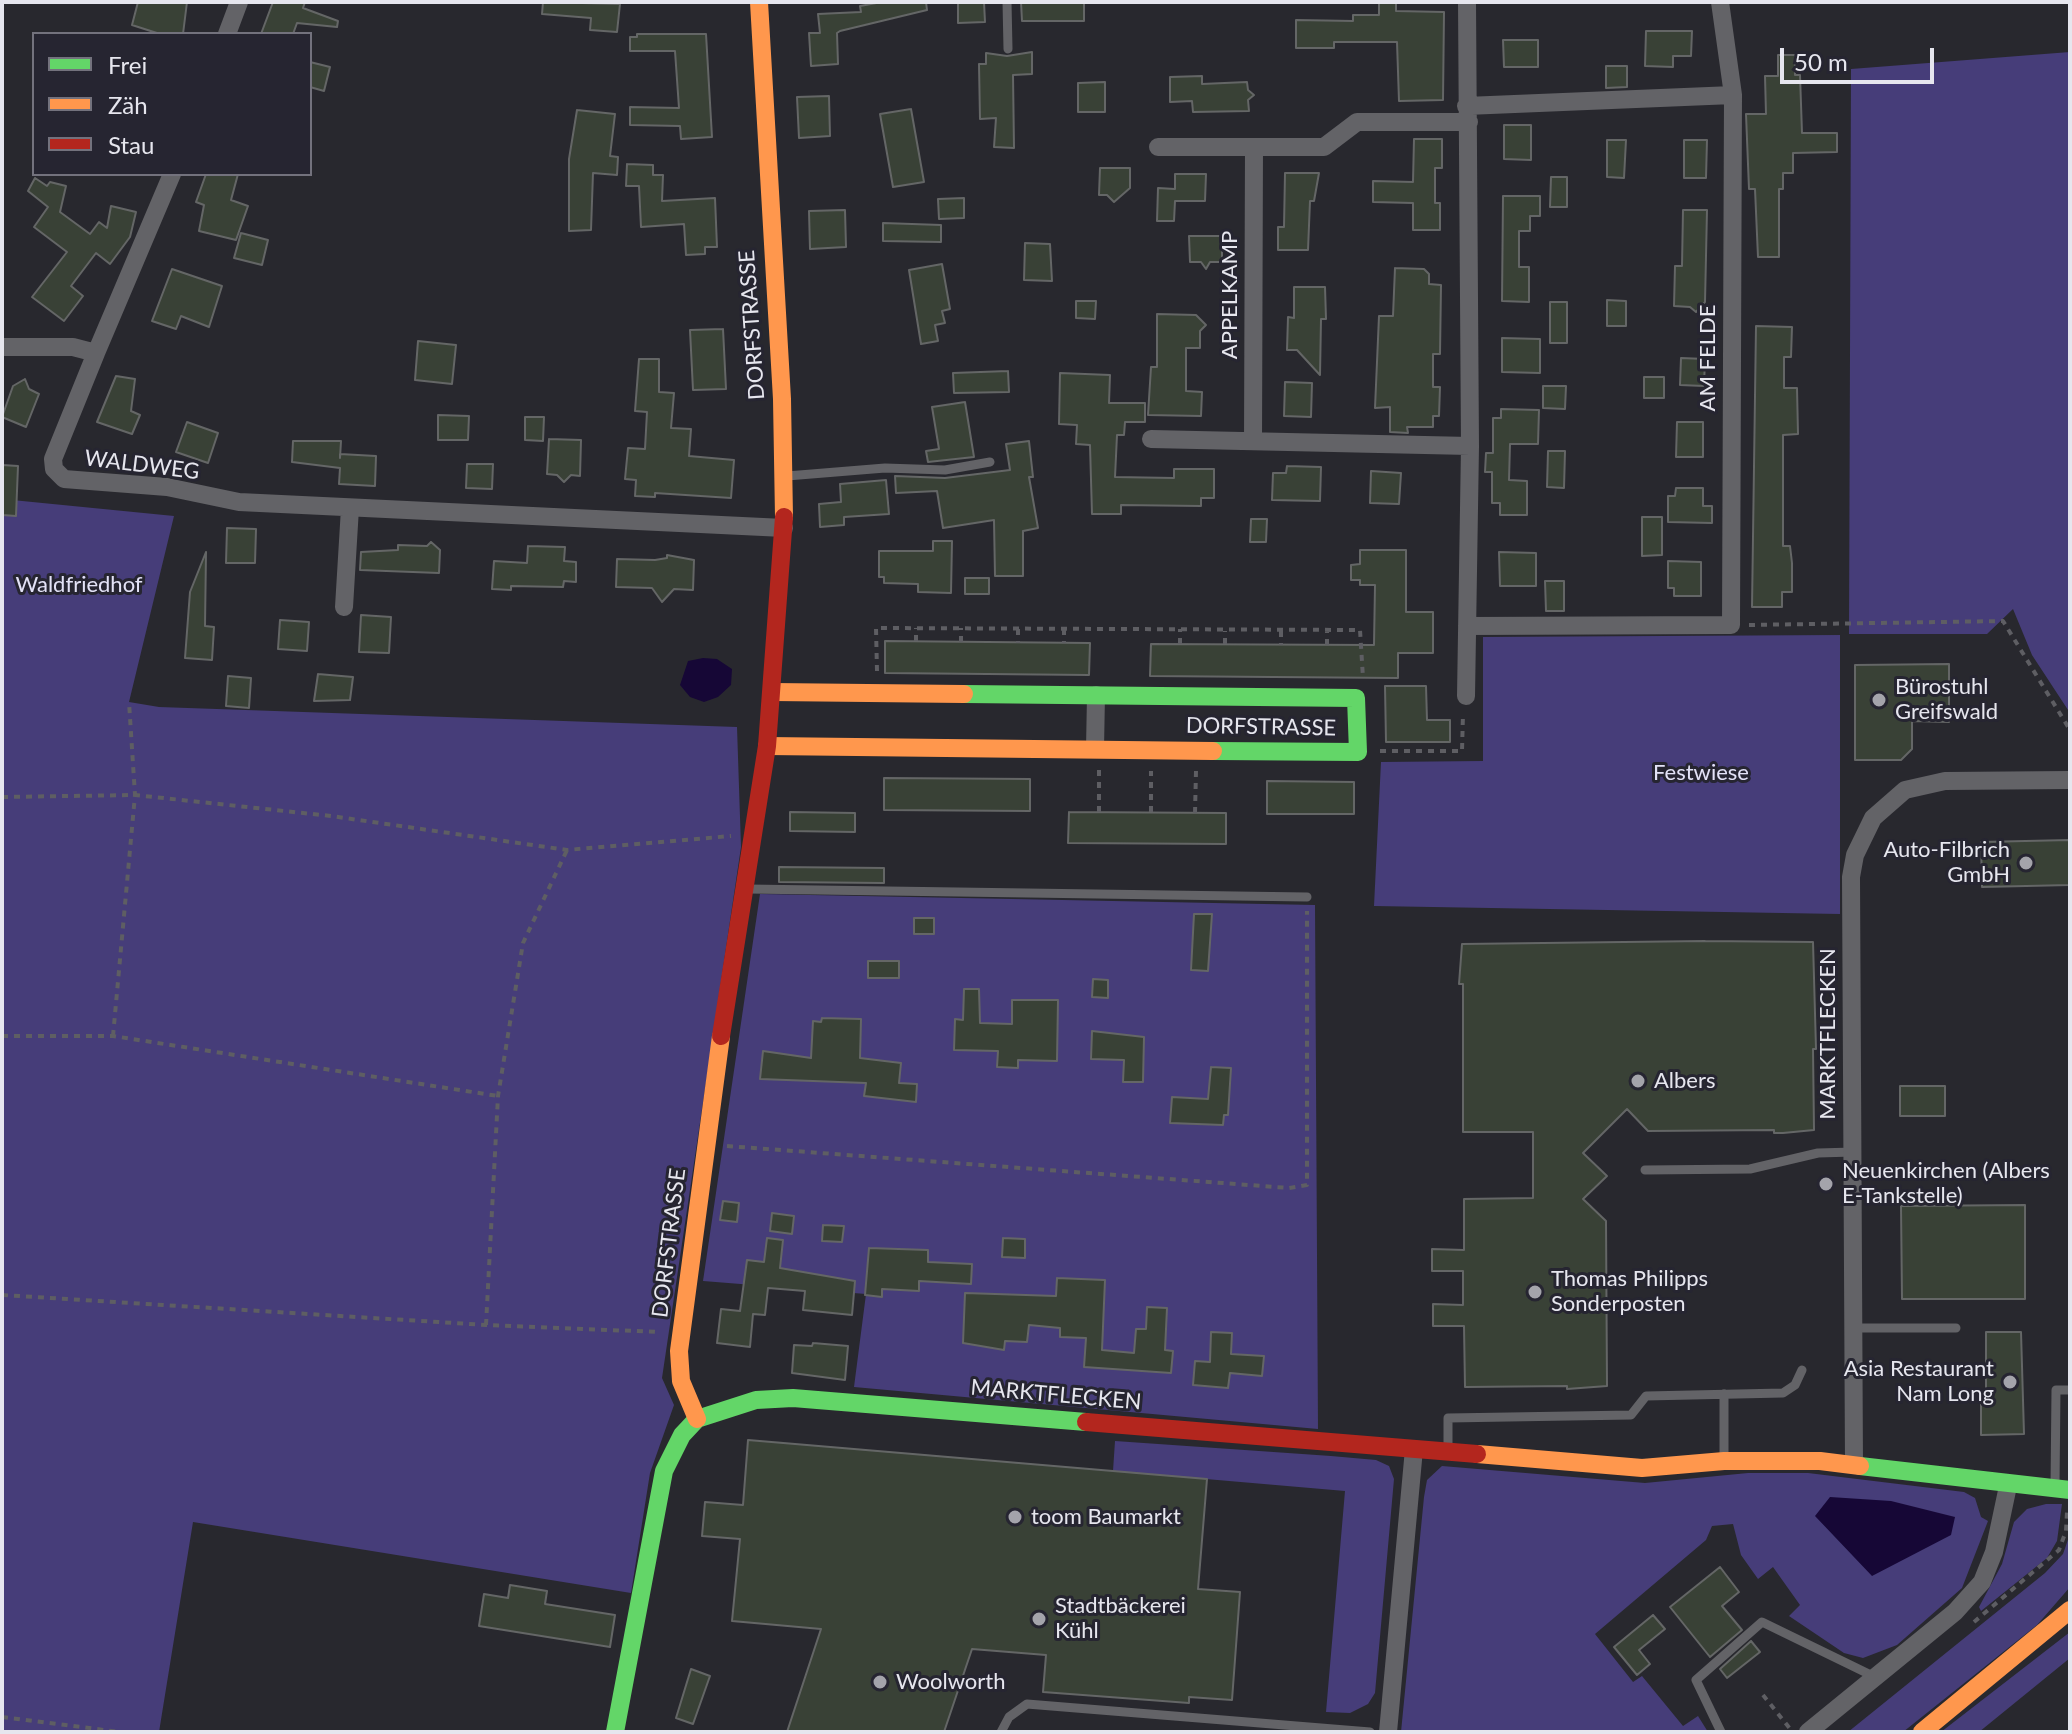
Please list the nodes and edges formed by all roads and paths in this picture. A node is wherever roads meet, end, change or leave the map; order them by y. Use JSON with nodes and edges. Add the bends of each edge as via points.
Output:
{"nodes":[{"id":1,"x":239,"y":2,"type":"edge"},
{"id":2,"x":759,"y":2,"type":"edge"},
{"id":3,"x":1007,"y":2,"type":"edge"},
{"id":4,"x":1467,"y":2,"type":"edge"},
{"id":5,"x":1720,"y":2,"type":"edge"},
{"id":6,"x":228,"y":32,"type":"edge"},
{"id":7,"x":1008,"y":49,"type":"dead end"},
{"id":8,"x":1733,"y":95,"type":"junction"},
{"id":9,"x":1468,"y":114,"type":"junction"},
{"id":10,"x":1158,"y":147,"type":"dead end"},
{"id":11,"x":1254,"y":148,"type":"junction"},
{"id":12,"x":171,"y":176,"type":"edge"},
{"id":13,"x":2,"y":347,"type":"edge"},
{"id":14,"x":96,"y":353,"type":"junction"},
{"id":15,"x":1151,"y":439,"type":"dead end"},
{"id":16,"x":1253,"y":441,"type":"junction"},
{"id":17,"x":1470,"y":446,"type":"junction"},
{"id":18,"x":990,"y":462,"type":"dead end"},
{"id":19,"x":784,"y":477,"type":"junction"},
{"id":20,"x":350,"y":508,"type":"junction"},
{"id":21,"x":784,"y":528,"type":"junction"},
{"id":22,"x":344,"y":607,"type":"dead end"},
{"id":23,"x":1731,"y":625,"type":"junction"},
{"id":24,"x":1467,"y":626,"type":"junction"},
{"id":25,"x":916,"y":628,"type":"junction"},
{"id":26,"x":961,"y":628,"type":"junction"},
{"id":27,"x":1018,"y":628,"type":"junction"},
{"id":28,"x":1064,"y":628,"type":"junction"},
{"id":29,"x":1180,"y":629,"type":"junction"},
{"id":30,"x":1225,"y":629,"type":"junction"},
{"id":31,"x":1281,"y":630,"type":"junction"},
{"id":32,"x":1327,"y":630,"type":"junction"},
{"id":33,"x":916,"y":641,"type":"dead end"},
{"id":34,"x":961,"y":642,"type":"dead end"},
{"id":35,"x":1018,"y":643,"type":"dead end"},
{"id":36,"x":1064,"y":643,"type":"dead end"},
{"id":37,"x":1180,"y":644,"type":"dead end"},
{"id":38,"x":1225,"y":644,"type":"dead end"},
{"id":39,"x":1281,"y":645,"type":"dead end"},
{"id":40,"x":1327,"y":645,"type":"dead end"},
{"id":41,"x":772,"y":692,"type":"junction"},
{"id":42,"x":877,"y":693,"type":"junction"},
{"id":43,"x":1096,"y":695,"type":"junction"},
{"id":44,"x":1466,"y":696,"type":"joint"},
{"id":45,"x":1356,"y":698,"type":"junction"},
{"id":46,"x":129,"y":702,"type":"dead end"},
{"id":47,"x":2070,"y":730,"type":"edge"},
{"id":48,"x":767,"y":746,"type":"junction"},
{"id":49,"x":1097,"y":749,"type":"junction"},
{"id":50,"x":1151,"y":750,"type":"junction"},
{"id":51,"x":1196,"y":750,"type":"junction"},
{"id":52,"x":1358,"y":752,"type":"junction"},
{"id":53,"x":2070,"y":780,"type":"edge"},
{"id":54,"x":135,"y":795,"type":"junction"},
{"id":55,"x":2,"y":797,"type":"edge"},
{"id":56,"x":1099,"y":812,"type":"dead end"},
{"id":57,"x":1151,"y":812,"type":"dead end"},
{"id":58,"x":1195,"y":813,"type":"dead end"},
{"id":59,"x":754,"y":833,"type":"junction"},
{"id":60,"x":567,"y":850,"type":"junction"},
{"id":61,"x":745,"y":889,"type":"junction"},
{"id":62,"x":1307,"y":897,"type":"joint"},
{"id":63,"x":2,"y":1036,"type":"edge"},
{"id":64,"x":113,"y":1036,"type":"junction"},
{"id":65,"x":498,"y":1096,"type":"junction"},
{"id":66,"x":718,"y":1145,"type":"dead end"},
{"id":67,"x":1853,"y":1152,"type":"junction"},
{"id":68,"x":1645,"y":1170,"type":"dead end"},
{"id":69,"x":2,"y":1295,"type":"edge"},
{"id":70,"x":486,"y":1325,"type":"junction"},
{"id":71,"x":1854,"y":1328,"type":"junction"},
{"id":72,"x":1956,"y":1328,"type":"dead end"},
{"id":73,"x":681,"y":1333,"type":"junction"},
{"id":74,"x":1802,"y":1370,"type":"dead end"},
{"id":75,"x":2070,"y":1390,"type":"edge"},
{"id":76,"x":1724,"y":1394,"type":"junction"},
{"id":77,"x":697,"y":1419,"type":"junction"},
{"id":78,"x":1414,"y":1449,"type":"junction"},
{"id":79,"x":1448,"y":1452,"type":"junction"},
{"id":80,"x":1724,"y":1461,"type":"junction"},
{"id":81,"x":1854,"y":1465,"type":"junction"},
{"id":82,"x":2008,"y":1486,"type":"junction"},
{"id":83,"x":2062,"y":1490,"type":"edge"},
{"id":84,"x":2070,"y":1610,"type":"edge"},
{"id":85,"x":1873,"y":1676,"type":"junction"},
{"id":86,"x":1763,"y":1695,"type":"dead end"},
{"id":87,"x":2,"y":1717,"type":"edge"},
{"id":88,"x":120,"y":1732,"type":"edge"},
{"id":89,"x":615,"y":1732,"type":"edge"},
{"id":90,"x":1001,"y":1732,"type":"edge"},
{"id":91,"x":1370,"y":1732,"type":"edge"},
{"id":92,"x":1388,"y":1732,"type":"edge"},
{"id":93,"x":1721,"y":1732,"type":"edge"},
{"id":94,"x":1793,"y":1732,"type":"edge"},
{"id":95,"x":1808,"y":1732,"type":"edge"},
{"id":96,"x":1922,"y":1732,"type":"edge"}],
"edges":[{"from":1,"to":6,"type":"street"},
{"from":2,"to":19,"type":"street","name":"DORFSTRASSE"},
{"from":3,"to":7,"type":"lane"},
{"from":4,"to":9,"type":"street"},
{"from":5,"to":8,"type":"street","name":"AM FELDE"},
{"from":8,"to":9,"type":"street"},
{"from":8,"to":23,"type":"street","name":"AM FELDE"},
{"from":9,"to":11,"type":"street","via":[[1357,122],[1324,147]]},
{"from":9,"to":17,"type":"street"},
{"from":10,"to":11,"type":"street"},
{"from":11,"to":16,"type":"street","name":"APPELKAMP"},
{"from":12,"to":14,"type":"street"},
{"from":13,"to":14,"type":"street","via":[[73,347]]},
{"from":14,"to":20,"type":"street","name":"WALDWEG","via":[[53,459],[64,479],[167,487],[239,502]]},
{"from":15,"to":16,"type":"street"},
{"from":16,"to":17,"type":"street"},
{"from":17,"to":24,"type":"street"},
{"from":18,"to":19,"type":"lane","via":[[945,470],[885,468]]},
{"from":19,"to":21,"type":"street","name":"DORFSTRASSE"},
{"from":20,"to":21,"type":"street","name":"WALDWEG"},
{"from":20,"to":22,"type":"street"},
{"from":21,"to":41,"type":"street","name":"DORFSTRASSE"},
{"from":23,"to":24,"type":"street"},
{"from":23,"to":47,"type":"path","via":[[2003,621]]},
{"from":24,"to":44,"type":"street"},
{"from":25,"to":26,"type":"path"},
{"from":25,"to":33,"type":"path"},
{"from":25,"to":42,"type":"path","via":[[876,628]]},
{"from":26,"to":27,"type":"path"},
{"from":26,"to":34,"type":"path"},
{"from":27,"to":28,"type":"path"},
{"from":27,"to":35,"type":"path"},
{"from":28,"to":29,"type":"path"},
{"from":28,"to":36,"type":"path"},
{"from":29,"to":30,"type":"path"},
{"from":29,"to":37,"type":"path"},
{"from":30,"to":31,"type":"path"},
{"from":30,"to":38,"type":"path"},
{"from":31,"to":32,"type":"path"},
{"from":31,"to":39,"type":"path"},
{"from":32,"to":40,"type":"path"},
{"from":32,"to":45,"type":"path","via":[[1360,630],[1364,695]]},
{"from":41,"to":42,"type":"street","name":"DORFSTRASSE"},
{"from":41,"to":48,"type":"street","name":"DORFSTRASSE"},
{"from":42,"to":43,"type":"street","name":"DORFSTRASSE"},
{"from":43,"to":45,"type":"street","name":"DORFSTRASSE"},
{"from":43,"to":49,"type":"street"},
{"from":44,"to":52,"type":"path","via":[[1462,751]]},
{"from":45,"to":52,"type":"street","name":"DORFSTRASSE"},
{"from":46,"to":54,"type":"path"},
{"from":48,"to":49,"type":"street","name":"DORFSTRASSE"},
{"from":48,"to":59,"type":"street","name":"DORFSTRASSE"},
{"from":49,"to":50,"type":"street","name":"DORFSTRASSE"},
{"from":49,"to":56,"type":"path"},
{"from":50,"to":51,"type":"street","name":"DORFSTRASSE"},
{"from":50,"to":57,"type":"path"},
{"from":51,"to":52,"type":"street","name":"DORFSTRASSE"},
{"from":51,"to":58,"type":"path"},
{"from":53,"to":67,"type":"street","name":"MARKTFLECKEN","via":[[1930,782],[1905,790],[1886,804],[1864,831],[1851,877]]},
{"from":54,"to":55,"type":"path"},
{"from":54,"to":60,"type":"path"},
{"from":54,"to":64,"type":"path"},
{"from":59,"to":60,"type":"path"},
{"from":59,"to":61,"type":"street","name":"DORFSTRASSE"},
{"from":60,"to":65,"type":"path","via":[[523,943]]},
{"from":61,"to":62,"type":"lane"},
{"from":61,"to":73,"type":"street","name":"DORFSTRASSE"},
{"from":62,"to":66,"type":"path","via":[[1307,1185],[1289,1188]]},
{"from":63,"to":64,"type":"path"},
{"from":64,"to":65,"type":"path"},
{"from":65,"to":70,"type":"path"},
{"from":67,"to":68,"type":"lane","via":[[1818,1153],[1750,1169]]},
{"from":67,"to":71,"type":"street","name":"MARKTFLECKEN"},
{"from":69,"to":70,"type":"path"},
{"from":70,"to":73,"type":"path"},
{"from":71,"to":72,"type":"lane"},
{"from":71,"to":81,"type":"street","name":"MARKTFLECKEN"},
{"from":73,"to":77,"type":"street","name":"DORFSTRASSE","via":[[681,1381]]},
{"from":74,"to":76,"type":"lane","via":[[1795,1385],[1783,1393]]},
{"from":75,"to":83,"type":"lane","via":[[2056,1390]]},
{"from":76,"to":79,"type":"lane","via":[[1646,1396],[1631,1415],[1448,1418]]},
{"from":76,"to":80,"type":"lane"},
{"from":77,"to":78,"type":"street","name":"MARKTFLECKEN","via":[[756,1400],[793,1398]]},
{"from":77,"to":89,"type":"street","via":[[682,1435],[664,1471]]},
{"from":78,"to":79,"type":"street","name":"MARKTFLECKEN"},
{"from":78,"to":92,"type":"street"},
{"from":79,"to":80,"type":"street","name":"MARKTFLECKEN","via":[[1642,1468]]},
{"from":80,"to":81,"type":"street","name":"MARKTFLECKEN"},
{"from":81,"to":82,"type":"street","name":"MARKTFLECKEN"},
{"from":82,"to":83,"type":"street","name":"MARKTFLECKEN"},
{"from":82,"to":85,"type":"street","via":[[1982,1582],[1955,1612]]},
{"from":84,"to":96,"type":"street"},
{"from":85,"to":93,"type":"lane","via":[[1762,1622],[1696,1680]]},
{"from":85,"to":95,"type":"street"},
{"from":86,"to":94,"type":"path"},
{"from":87,"to":88,"type":"path"},
{"from":90,"to":91,"type":"lane","via":[[1009,1717],[1027,1704]]}]}
